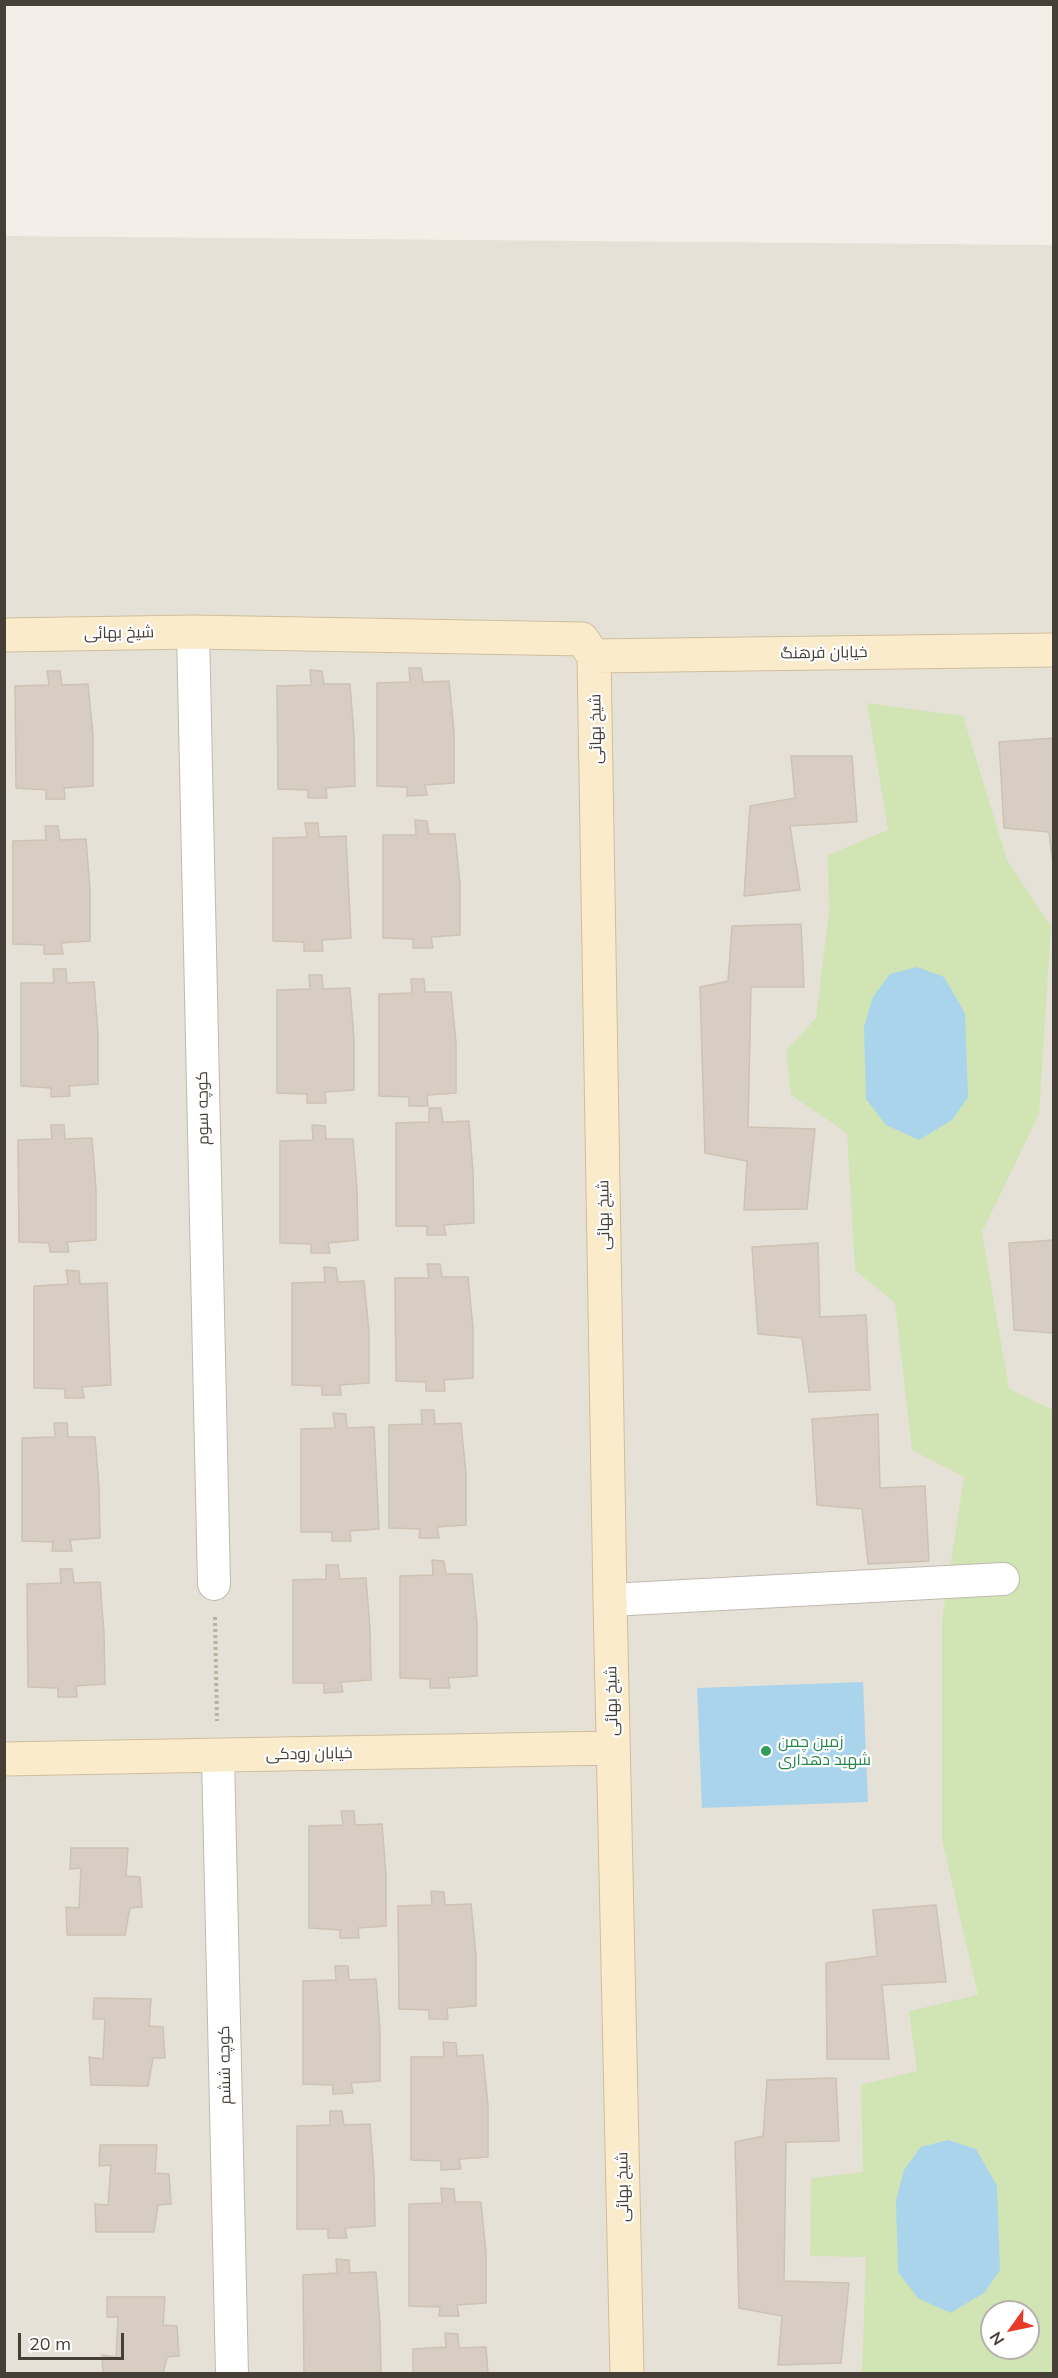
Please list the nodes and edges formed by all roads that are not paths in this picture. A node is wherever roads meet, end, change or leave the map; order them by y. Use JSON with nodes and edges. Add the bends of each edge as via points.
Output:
{"nodes":[{"id":1,"x":193,"y":632,"type":"junction"},
{"id":2,"x":4,"y":635,"type":"edge"},
{"id":3,"x":1053,"y":650,"type":"edge"},
{"id":4,"x":594,"y":656,"type":"junction"},
{"id":5,"x":1003,"y":1579,"type":"dead end"},
{"id":6,"x":214,"y":1584,"type":"road end"},
{"id":7,"x":610,"y":1600,"type":"junction"},
{"id":8,"x":613,"y":1748,"type":"junction"},
{"id":9,"x":218,"y":1756,"type":"junction"},
{"id":10,"x":4,"y":1759,"type":"edge"},
{"id":11,"x":232,"y":2373,"type":"edge"},
{"id":12,"x":627,"y":2373,"type":"edge"}],
"edges":[{"from":1,"to":2,"type":"street","name":"شیخ بهائی"},
{"from":1,"to":4,"type":"street","name":"شیخ بهائی","via":[[582,639]]},
{"from":1,"to":6,"type":"street","name":"کوچه سوم"},
{"from":3,"to":4,"type":"street","name":"خیابان فرهنگ"},
{"from":4,"to":7,"type":"street","name":"شیخ بهائی"},
{"from":5,"to":7,"type":"street"},
{"from":7,"to":8,"type":"street","name":"شیخ بهائی"},
{"from":8,"to":9,"type":"street","name":"خیابان رودکی"},
{"from":8,"to":12,"type":"street","name":"شیخ بهائی"},
{"from":9,"to":10,"type":"street","name":"خیابان رودکی"},
{"from":9,"to":11,"type":"street","name":"کوچه ششم"}]}
